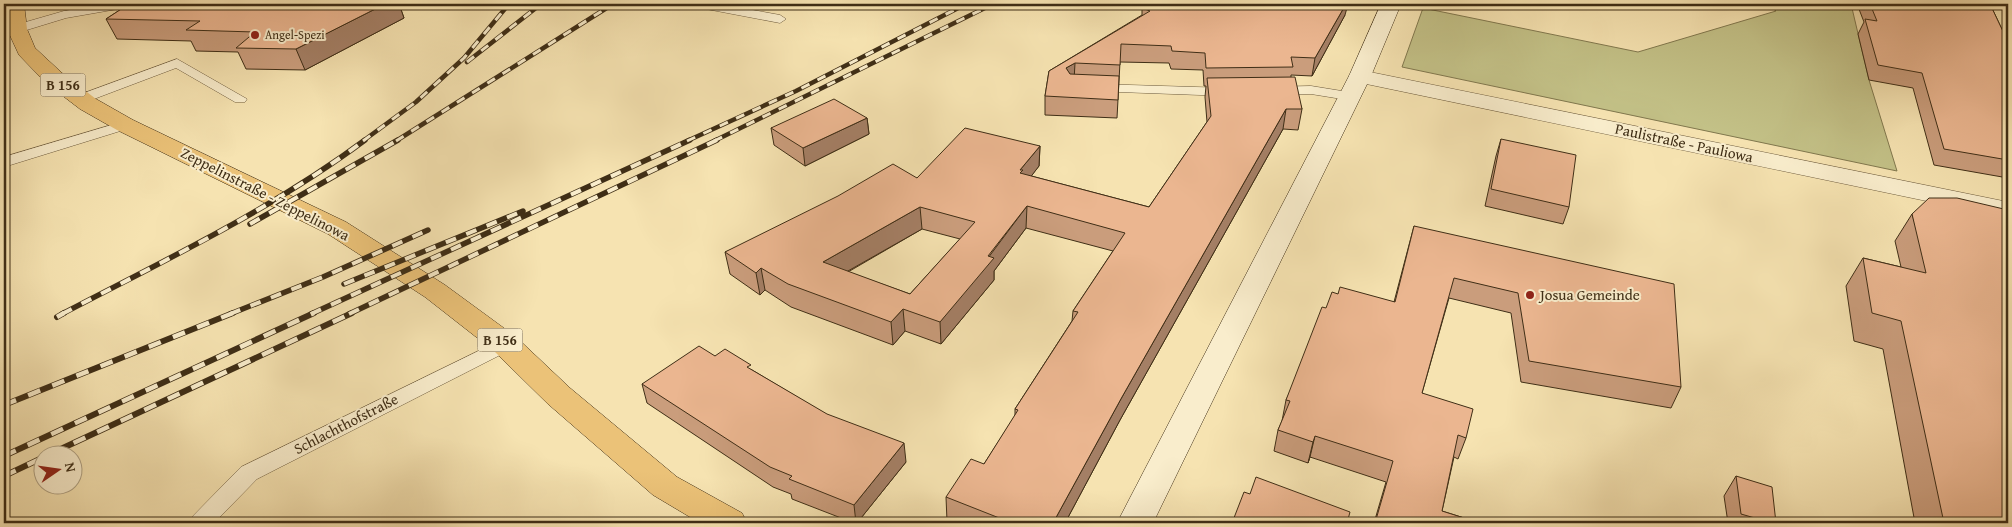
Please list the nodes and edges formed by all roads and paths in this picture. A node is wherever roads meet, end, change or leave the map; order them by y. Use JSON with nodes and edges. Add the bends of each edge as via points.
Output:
{"nodes":[{"id":1,"x":125,"y":4,"type":"edge"},
{"id":2,"x":701,"y":4,"type":"edge"},
{"id":3,"x":1391,"y":4,"type":"edge"},
{"id":4,"x":13,"y":15,"type":"edge"},
{"id":5,"x":780,"y":19,"type":"dead end"},
{"id":6,"x":1354,"y":86,"type":"junction"},
{"id":7,"x":1084,"y":88,"type":"edge"},
{"id":8,"x":1266,"y":91,"type":"edge"},
{"id":9,"x":1239,"y":92,"type":"edge"},
{"id":10,"x":81,"y":99,"type":"junction"},
{"id":11,"x":240,"y":99,"type":"dead end"},
{"id":12,"x":125,"y":125,"type":"junction"},
{"id":13,"x":4,"y":162,"type":"edge"},
{"id":14,"x":2008,"y":210,"type":"edge"},
{"id":15,"x":506,"y":344,"type":"junction"},
{"id":16,"x":200,"y":523,"type":"edge"},
{"id":17,"x":729,"y":523,"type":"edge"},
{"id":18,"x":1135,"y":523,"type":"edge"}],
"edges":[{"from":1,"to":4,"type":"lane","via":[[64,15]]},
{"from":2,"to":5,"type":"lane"},
{"from":3,"to":6,"type":"street"},
{"from":4,"to":10,"type":"main road","name":"Zeppelinstraße - Zeppelinowa","number":"B 156","via":[[26,51]]},
{"from":6,"to":8,"type":"lane"},
{"from":6,"to":14,"type":"street","name":"Paulistraße - Pauliowa"},
{"from":6,"to":18,"type":"street"},
{"from":7,"to":9,"type":"lane"},
{"from":10,"to":11,"type":"lane","via":[[177,63]]},
{"from":10,"to":12,"type":"main road","name":"Zeppelinstraße - Zeppelinowa","number":"B 156"},
{"from":12,"to":13,"type":"lane"},
{"from":12,"to":15,"type":"main road","name":"Zeppelinstraße - Zeppelinowa","number":"B 156","via":[[337,228],[435,291]]},
{"from":15,"to":16,"type":"lane","name":"Schlachthofstraße","via":[[249,473]]},
{"from":15,"to":17,"type":"main road","name":"Zeppelinstraße - Zeppelinowa","number":"B 156","via":[[560,396],[665,486]]}]}
